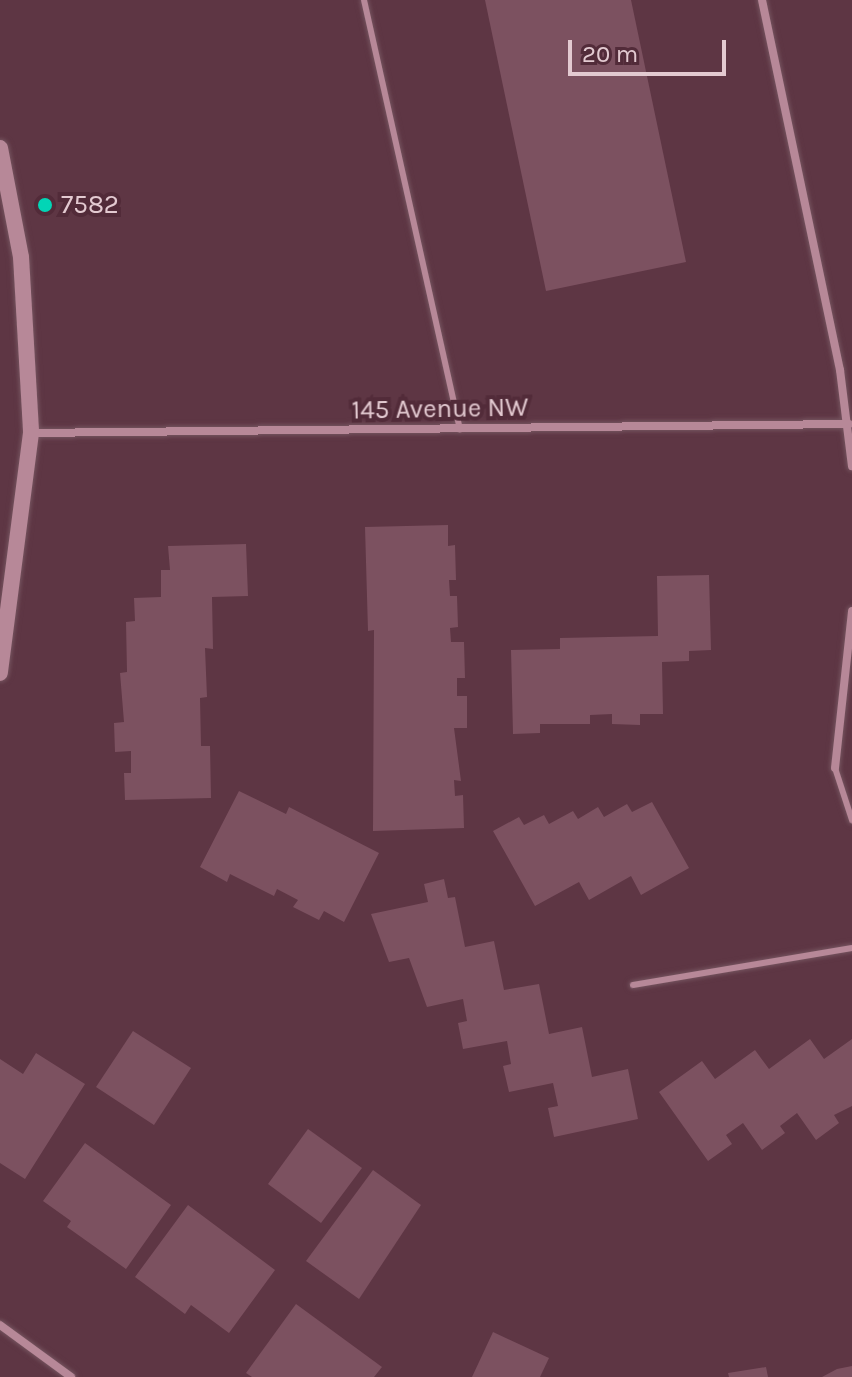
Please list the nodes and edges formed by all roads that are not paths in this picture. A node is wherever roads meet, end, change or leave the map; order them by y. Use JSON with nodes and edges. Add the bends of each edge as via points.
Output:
{"nodes":[{"id":1,"x":364,"y":0,"type":"edge"},
{"id":2,"x":762,"y":0,"type":"edge"},
{"id":3,"x":0,"y":148,"type":"edge"},
{"id":4,"x":849,"y":424,"type":"junction"},
{"id":5,"x":460,"y":429,"type":"junction"},
{"id":6,"x":31,"y":433,"type":"junction"},
{"id":7,"x":852,"y":466,"type":"edge"},
{"id":8,"x":852,"y":611,"type":"edge"},
{"id":9,"x":0,"y":673,"type":"edge"},
{"id":10,"x":835,"y":768,"type":"joint"},
{"id":11,"x":851,"y":809,"type":"edge"},
{"id":12,"x":852,"y":820,"type":"edge"},
{"id":13,"x":852,"y":948,"type":"edge"},
{"id":14,"x":633,"y":985,"type":"dead end"},
{"id":15,"x":0,"y":1325,"type":"edge"},
{"id":16,"x":71,"y":1377,"type":"edge"}],
"edges":[{"from":1,"to":5,"type":"lane"},
{"from":2,"to":4,"type":"street"},
{"from":3,"to":6,"type":"street","via":[[21,257]]},
{"from":4,"to":5,"type":"street","name":"145 Avenue NW"},
{"from":4,"to":7,"type":"street"},
{"from":5,"to":6,"type":"street","name":"145 Avenue NW"},
{"from":6,"to":9,"type":"street"},
{"from":8,"to":10,"type":"street"},
{"from":10,"to":11,"type":"lane"},
{"from":11,"to":12,"type":"lane"},
{"from":13,"to":14,"type":"lane"},
{"from":15,"to":16,"type":"street"}]}
